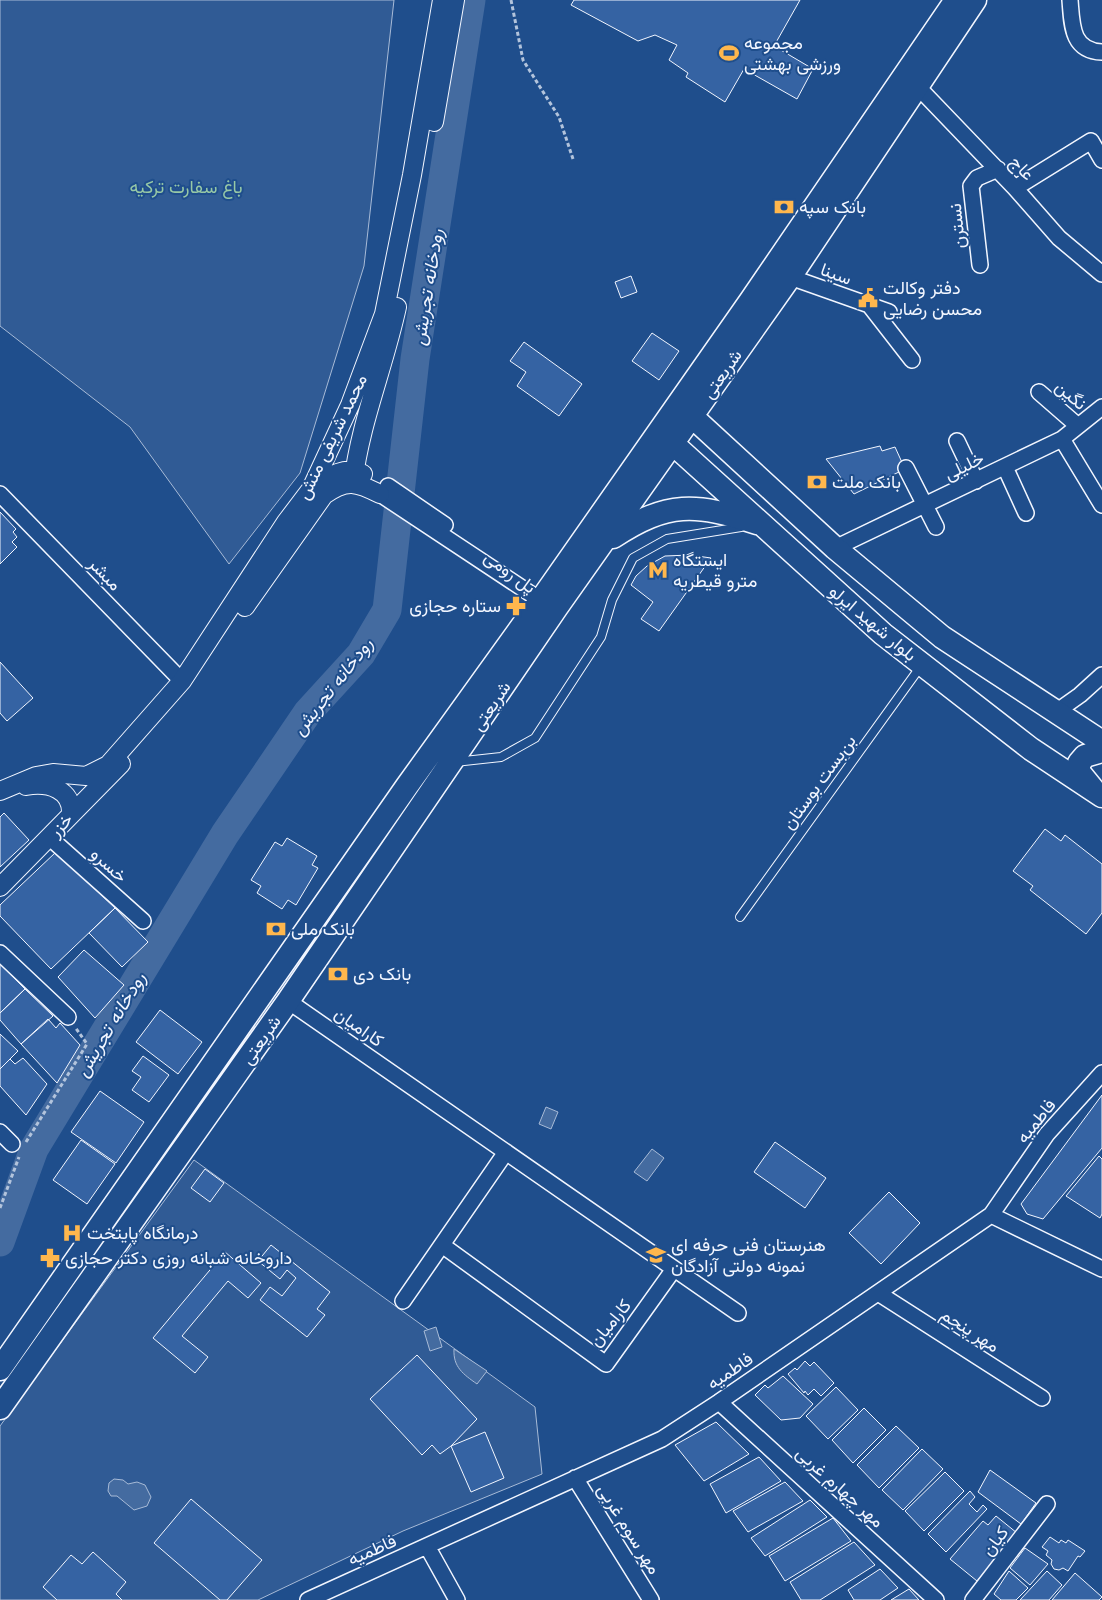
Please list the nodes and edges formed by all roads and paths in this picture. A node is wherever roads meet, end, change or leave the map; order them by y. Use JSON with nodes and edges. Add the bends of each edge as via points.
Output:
{"nodes":[{"id":1,"x":442,"y":0,"type":"edge"},
{"id":2,"x":455,"y":0,"type":"edge"},
{"id":3,"x":511,"y":0,"type":"edge"},
{"id":4,"x":956,"y":0,"type":"edge"},
{"id":5,"x":975,"y":0,"type":"edge"},
{"id":6,"x":1070,"y":0,"type":"edge"},
{"id":7,"x":1102,"y":52,"type":"edge"},
{"id":8,"x":917,"y":86,"type":"junction"},
{"id":9,"x":573,"y":159,"type":"dead end"},
{"id":10,"x":1102,"y":160,"type":"edge"},
{"id":11,"x":998,"y":169,"type":"junction"},
{"id":12,"x":1015,"y":188,"type":"junction"},
{"id":13,"x":980,"y":266,"type":"dead end"},
{"id":14,"x":1102,"y":274,"type":"edge"},
{"id":15,"x":790,"y":277,"type":"junction"},
{"id":16,"x":870,"y":306,"type":"junction"},
{"id":17,"x":889,"y":312,"type":"dead end"},
{"id":18,"x":912,"y":360,"type":"dead end"},
{"id":19,"x":1039,"y":392,"type":"dead end"},
{"id":20,"x":1102,"y":407,"type":"edge"},
{"id":21,"x":683,"y":412,"type":"junction"},
{"id":22,"x":1078,"y":426,"type":"junction"},
{"id":23,"x":666,"y":437,"type":"junction"},
{"id":24,"x":1062,"y":439,"type":"junction"},
{"id":25,"x":957,"y":441,"type":"dead end"},
{"id":26,"x":1005,"y":467,"type":"junction"},
{"id":27,"x":906,"y":468,"type":"dead end"},
{"id":28,"x":354,"y":476,"type":"junction"},
{"id":29,"x":976,"y":481,"type":"junction"},
{"id":30,"x":384,"y":490,"type":"joint"},
{"id":31,"x":318,"y":492,"type":"junction"},
{"id":32,"x":0,"y":494,"type":"edge"},
{"id":33,"x":1102,"y":505,"type":"edge"},
{"id":34,"x":925,"y":506,"type":"junction"},
{"id":35,"x":1026,"y":513,"type":"dead end"},
{"id":36,"x":764,"y":525,"type":"junction"},
{"id":37,"x":936,"y":527,"type":"dead end"},
{"id":38,"x":604,"y":544,"type":"junction"},
{"id":39,"x":835,"y":548,"type":"junction"},
{"id":40,"x":543,"y":597,"type":"junction"},
{"id":41,"x":922,"y":664,"type":"junction"},
{"id":42,"x":1102,"y":675,"type":"edge"},
{"id":43,"x":182,"y":681,"type":"junction"},
{"id":44,"x":1056,"y":712,"type":"junction"},
{"id":45,"x":1102,"y":742,"type":"edge"},
{"id":46,"x":1102,"y":751,"type":"edge"},
{"id":47,"x":453,"y":762,"type":"junction"},
{"id":48,"x":122,"y":763,"type":"joint"},
{"id":49,"x":1,"y":790,"type":"edge"},
{"id":50,"x":1099,"y":794,"type":"edge"},
{"id":51,"x":71,"y":815,"type":"junction"},
{"id":52,"x":49,"y":837,"type":"junction"},
{"id":53,"x":0,"y":887,"type":"edge"},
{"id":54,"x":740,"y":917,"type":"dead end"},
{"id":55,"x":143,"y":921,"type":"dead end"},
{"id":56,"x":0,"y":952,"type":"edge"},
{"id":57,"x":288,"y":1001,"type":"junction"},
{"id":58,"x":68,"y":1017,"type":"dead end"},
{"id":59,"x":87,"y":1044,"type":"dead end"},
{"id":60,"x":1102,"y":1073,"type":"edge"},
{"id":61,"x":0,"y":1132,"type":"edge"},
{"id":62,"x":19,"y":1147,"type":"junction"},
{"id":63,"x":506,"y":1152,"type":"junction"},
{"id":64,"x":0,"y":1208,"type":"edge"},
{"id":65,"x":991,"y":1215,"type":"junction"},
{"id":66,"x":442,"y":1245,"type":"junction"},
{"id":67,"x":674,"y":1269,"type":"junction"},
{"id":68,"x":1102,"y":1269,"type":"edge"},
{"id":69,"x":878,"y":1293,"type":"junction"},
{"id":70,"x":403,"y":1301,"type":"dead end"},
{"id":71,"x":738,"y":1313,"type":"dead end"},
{"id":72,"x":0,"y":1369,"type":"edge"},
{"id":73,"x":1042,"y":1398,"type":"dead end"},
{"id":74,"x":719,"y":1402,"type":"junction"},
{"id":75,"x":0,"y":1408,"type":"edge"},
{"id":76,"x":575,"y":1478,"type":"junction"},
{"id":77,"x":1046,"y":1504,"type":"dead end"},
{"id":78,"x":427,"y":1546,"type":"junction"},
{"id":79,"x":308,"y":1600,"type":"edge"},
{"id":80,"x":457,"y":1600,"type":"edge"},
{"id":81,"x":651,"y":1600,"type":"edge"},
{"id":82,"x":936,"y":1600,"type":"edge"},
{"id":83,"x":973,"y":1600,"type":"edge"}],
"edges":[{"from":1,"to":31,"type":"street","name":"محمد شریفی منش","via":[[384,314]]},
{"from":2,"to":28,"type":"street","name":"محمد شریفی منش","via":[[424,178],[391,336],[358,444]]},
{"from":3,"to":9,"type":"path","via":[[523,60],[559,117]]},
{"from":4,"to":21,"type":"main road","name":"شریعتی"},
{"from":5,"to":8,"type":"main road","name":"شریعتی"},
{"from":6,"to":7,"type":"street","via":[[1073,35],[1082,45]]},
{"from":8,"to":11,"type":"street","name":"عاج"},
{"from":8,"to":15,"type":"main road","name":"شریعتی"},
{"from":10,"to":12,"type":"street","via":[[1091,140]]},
{"from":11,"to":12,"type":"street","name":"عاج"},
{"from":11,"to":13,"type":"street","name":"نسترن","via":[[977,178],[971,186]]},
{"from":12,"to":14,"type":"street","name":"عاج","via":[[1059,238]]},
{"from":15,"to":16,"type":"street","name":"سینا"},
{"from":15,"to":21,"type":"main road","name":"شریعتی"},
{"from":16,"to":17,"type":"street","name":"سینا"},
{"from":16,"to":18,"type":"street"},
{"from":19,"to":22,"type":"street","name":"نگین"},
{"from":20,"to":22,"type":"street","name":"خلیلی"},
{"from":21,"to":23,"type":"main road","name":"شریعتی"},
{"from":21,"to":39,"type":"main road","name":"بلوار شهید ایرلو"},
{"from":22,"to":24,"type":"street","name":"خلیلی"},
{"from":23,"to":36,"type":"main road","name":"بلوار شهید ایرلو"},
{"from":23,"to":38,"type":"main road","name":"شریعتی"},
{"from":23,"to":40,"type":"main road","name":"شریعتی"},
{"from":24,"to":26,"type":"street","name":"خلیلی"},
{"from":24,"to":33,"type":"street"},
{"from":25,"to":29,"type":"street"},
{"from":26,"to":29,"type":"street","name":"خلیلی"},
{"from":26,"to":35,"type":"street"},
{"from":27,"to":34,"type":"street"},
{"from":28,"to":30,"type":"street","name":"پل رومی"},
{"from":28,"to":31,"type":"street","via":[[334,474]]},
{"from":29,"to":34,"type":"street","name":"خلیلی"},
{"from":30,"to":40,"type":"street","name":"پل رومی"},
{"from":31,"to":43,"type":"street","name":"محمد شریفی منش","via":[[286,522]]},
{"from":31,"to":48,"type":"street","name":"محمد شریفی منش","via":[[299,528],[190,688]]},
{"from":32,"to":43,"type":"street","name":"مبشر"},
{"from":34,"to":37,"type":"street"},
{"from":34,"to":39,"type":"street","name":"خلیلی"},
{"from":36,"to":38,"type":"main road","via":[[722,512],[674,508],[635,523]]},
{"from":36,"to":41,"type":"main road","name":"بلوار شهید ایرلو","via":[[821,580]]},
{"from":36,"to":47,"type":"lane","via":[[726,528],[668,539],[633,558],[612,600],[601,637],[535,738],[501,757]]},
{"from":38,"to":47,"type":"main road","name":"شریعتی","via":[[557,607]]},
{"from":39,"to":44,"type":"main road","name":"بلوار شهید ایرلو","via":[[942,637]]},
{"from":40,"to":72,"type":"main road","name":"شریعتی","via":[[406,786]]},
{"from":41,"to":50,"type":"main road","name":"بلوار شهید ایرلو","via":[[1031,748]]},
{"from":41,"to":54,"type":"lane","name":"بن‌بست بوستان"},
{"from":42,"to":44,"type":"street"},
{"from":43,"to":49,"type":"street","name":"محمد شریفی منش","via":[[108,765],[86,776],[53,773]]},
{"from":44,"to":45,"type":"main road","name":"بلوار شهید ایرلو"},
{"from":46,"to":50,"type":"main road","via":[[1085,756],[1079,763],[1080,772]]},
{"from":47,"to":57,"type":"main road","name":"شریعتی"},
{"from":48,"to":51,"type":"street","name":"خزر"},
{"from":49,"to":51,"type":"street","via":[[34,784],[56,788],[67,795],[72,805]]},
{"from":51,"to":52,"type":"street","name":"خزر"},
{"from":52,"to":53,"type":"street","name":"خزر"},
{"from":52,"to":55,"type":"street","name":"خسرو"},
{"from":56,"to":58,"type":"street"},
{"from":57,"to":63,"type":"street","name":"کارامیان"},
{"from":57,"to":75,"type":"main road","name":"شریعتی"},
{"from":59,"to":62,"type":"path"},
{"from":60,"to":65,"type":"street","name":"فاطمیه","via":[[1047,1134]]},
{"from":61,"to":62,"type":"street"},
{"from":62,"to":64,"type":"path"},
{"from":63,"to":66,"type":"street"},
{"from":63,"to":67,"type":"street","name":"کارامیان"},
{"from":65,"to":68,"type":"street"},
{"from":65,"to":69,"type":"street","name":"فاطمیه"},
{"from":66,"to":67,"type":"street","name":"کارامیان","via":[[606,1364]]},
{"from":66,"to":70,"type":"street"},
{"from":67,"to":71,"type":"street"},
{"from":69,"to":73,"type":"street","name":"مهر پنجم"},
{"from":69,"to":74,"type":"street","name":"فاطمیه"},
{"from":74,"to":76,"type":"street","name":"فاطمیه","via":[[662,1439]]},
{"from":74,"to":82,"type":"street","name":"مهر چهارم غربی"},
{"from":76,"to":78,"type":"street","name":"فاطمیه"},
{"from":76,"to":81,"type":"street","name":"مهر سوم غربی"},
{"from":77,"to":83,"type":"street","name":"کیان"},
{"from":78,"to":79,"type":"street","name":"فاطمیه"},
{"from":78,"to":80,"type":"street"}]}
